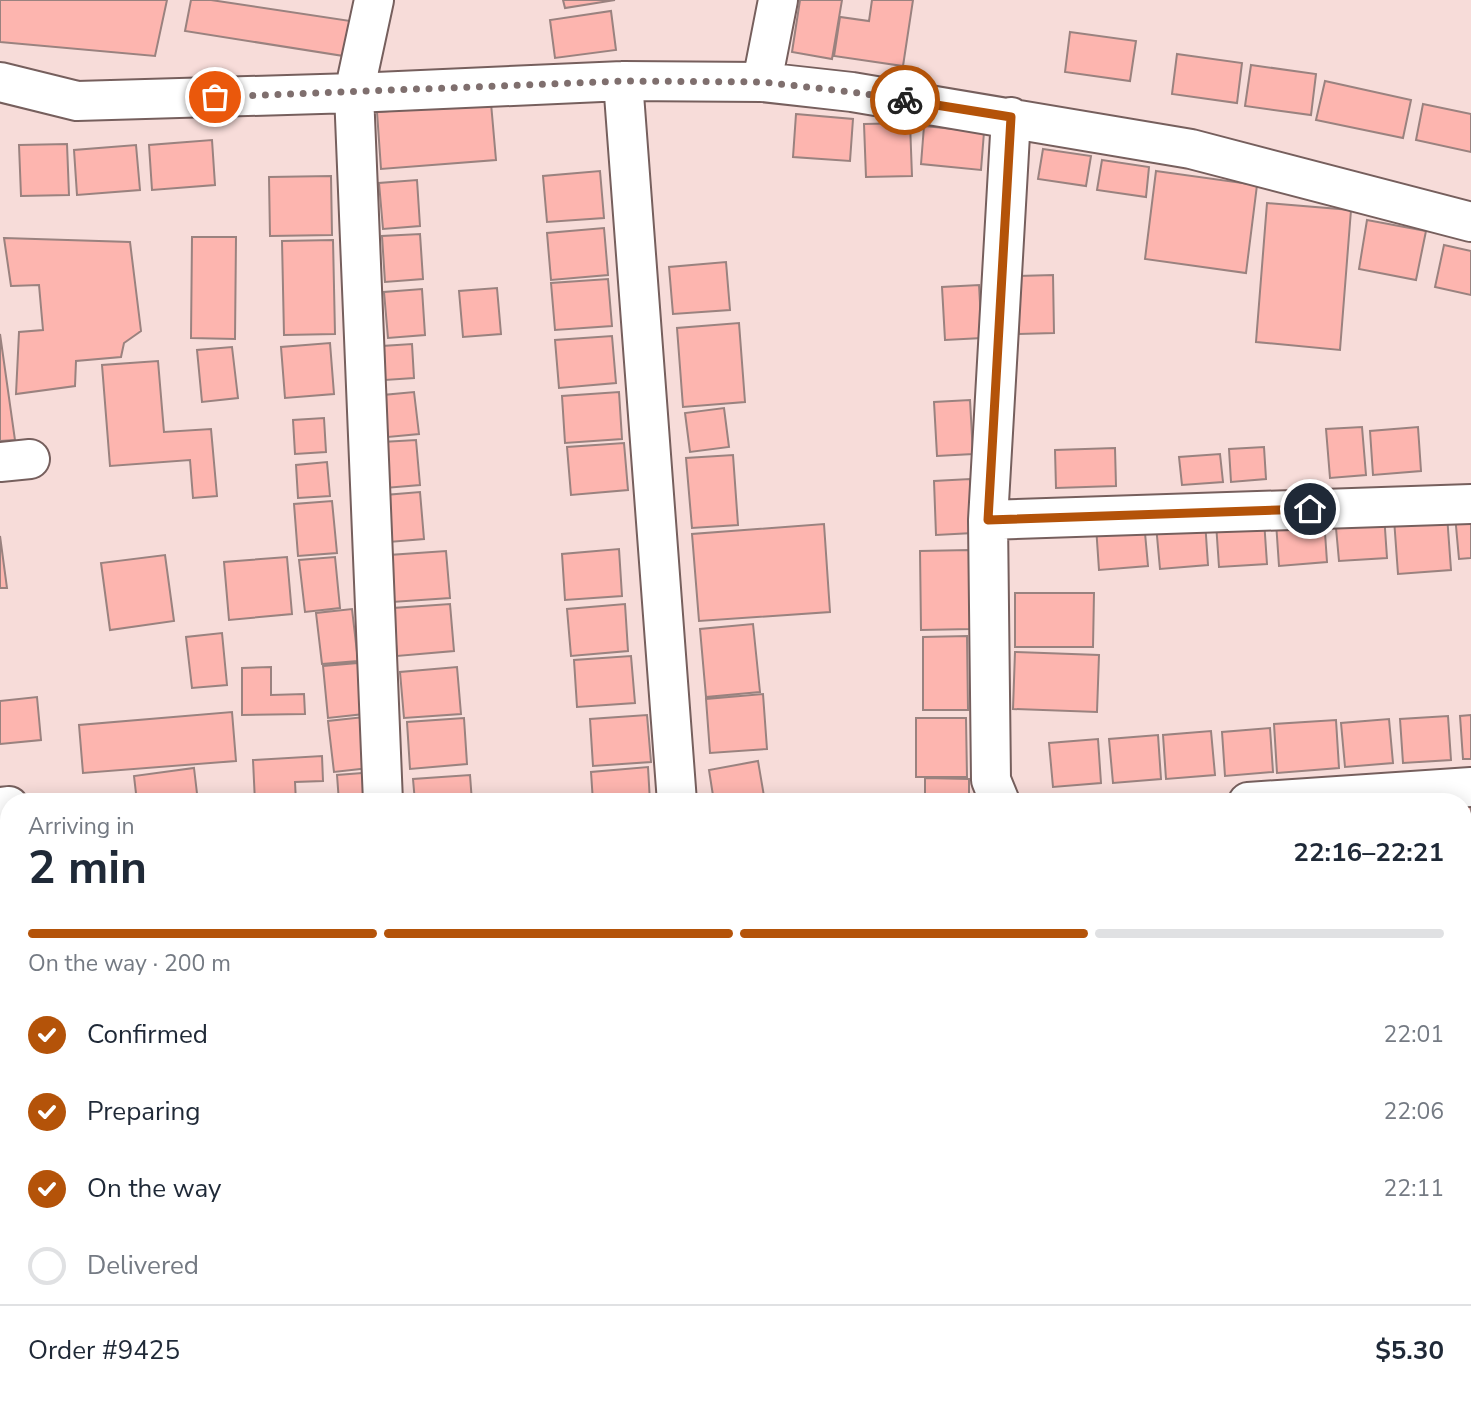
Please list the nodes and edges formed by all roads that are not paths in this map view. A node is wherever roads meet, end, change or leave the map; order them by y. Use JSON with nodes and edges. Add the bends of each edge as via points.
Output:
{"nodes":[{"id":1,"x":374,"y":0,"type":"edge"},
{"id":2,"x":778,"y":0,"type":"edge"},
{"id":3,"x":624,"y":81,"type":"junction"},
{"id":4,"x":0,"y":82,"type":"edge"},
{"id":5,"x":762,"y":82,"type":"junction"},
{"id":6,"x":354,"y":93,"type":"junction"},
{"id":7,"x":1011,"y":117,"type":"junction"},
{"id":8,"x":1471,"y":222,"type":"edge"},
{"id":9,"x":1471,"y":504,"type":"edge"},
{"id":10,"x":988,"y":520,"type":"junction"},
{"id":11,"x":1471,"y":787,"type":"edge"},
{"id":12,"x":383,"y":793,"type":"edge"},
{"id":13,"x":676,"y":793,"type":"edge"},
{"id":14,"x":996,"y":793,"type":"edge"},
{"id":15,"x":1382,"y":793,"type":"edge"}],
"edges":[{"from":1,"to":6,"type":"street"},
{"from":2,"to":5,"type":"street"},
{"from":3,"to":5,"type":"street"},
{"from":3,"to":6,"type":"street"},
{"from":3,"to":13,"type":"street"},
{"from":4,"to":6,"type":"street","via":[[77,101]]},
{"from":5,"to":7,"type":"street"},
{"from":6,"to":12,"type":"street"},
{"from":7,"to":8,"type":"street","via":[[1191,149]]},
{"from":7,"to":10,"type":"street"},
{"from":9,"to":10,"type":"street"},
{"from":10,"to":14,"type":"street","via":[[991,780]]},
{"from":11,"to":15,"type":"street"}]}
